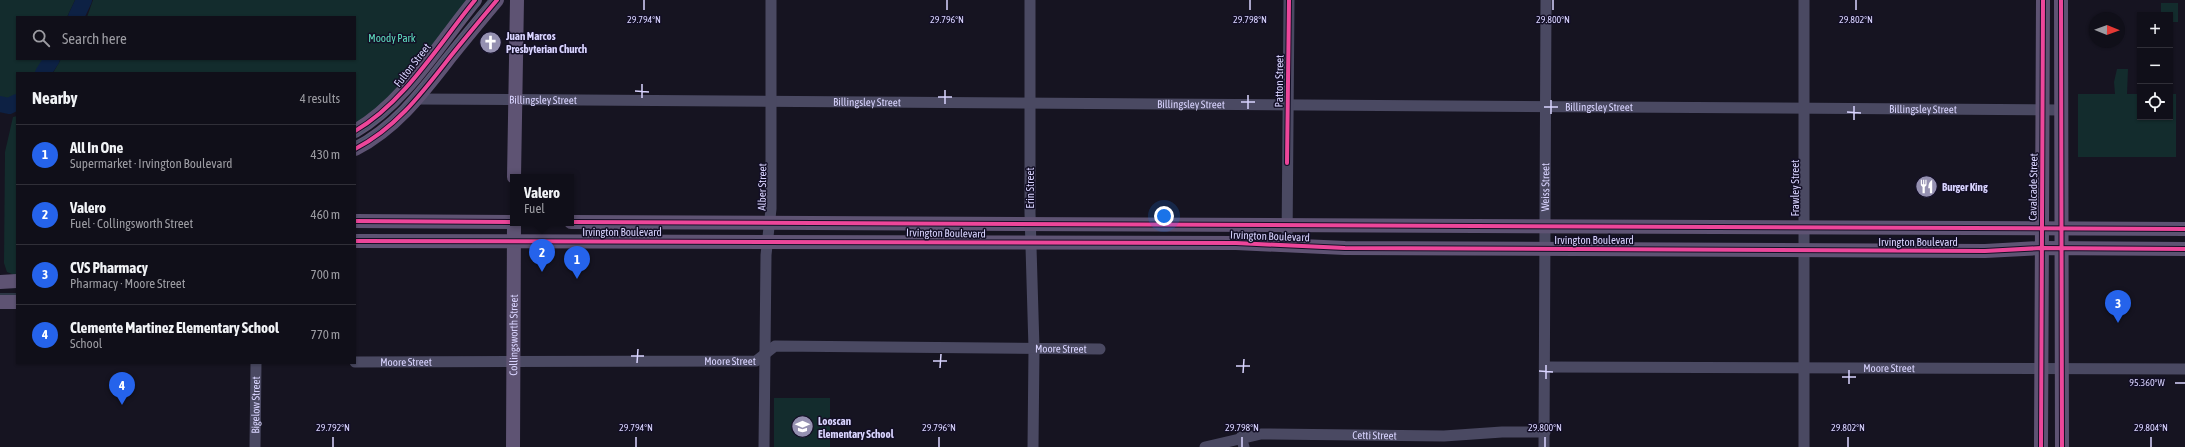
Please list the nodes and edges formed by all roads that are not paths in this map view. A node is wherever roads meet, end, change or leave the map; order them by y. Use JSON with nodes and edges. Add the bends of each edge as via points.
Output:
{"nodes":[{"id":1,"x":474,"y":0,"type":"edge"},
{"id":2,"x":497,"y":0,"type":"edge"},
{"id":3,"x":517,"y":0,"type":"edge"},
{"id":4,"x":771,"y":0,"type":"edge"},
{"id":5,"x":1030,"y":0,"type":"edge"},
{"id":6,"x":1289,"y":0,"type":"edge"},
{"id":7,"x":1546,"y":0,"type":"edge"},
{"id":8,"x":1804,"y":0,"type":"edge"},
{"id":9,"x":2043,"y":0,"type":"edge"},
{"id":10,"x":2061,"y":0,"type":"edge"},
{"id":11,"x":417,"y":99,"type":"junction"},
{"id":12,"x":514,"y":99,"type":"junction"},
{"id":13,"x":772,"y":103,"type":"junction"},
{"id":14,"x":1031,"y":104,"type":"junction"},
{"id":15,"x":1288,"y":104,"type":"junction"},
{"id":16,"x":1547,"y":107,"type":"junction"},
{"id":17,"x":1804,"y":109,"type":"junction"},
{"id":18,"x":2043,"y":110,"type":"junction"},
{"id":19,"x":2061,"y":110,"type":"junction"},
{"id":20,"x":356,"y":130,"type":"edge"},
{"id":21,"x":356,"y":148,"type":"edge"},
{"id":22,"x":514,"y":174,"type":"edge"},
{"id":23,"x":356,"y":221,"type":"edge"},
{"id":24,"x":383,"y":221,"type":"junction"},
{"id":25,"x":510,"y":222,"type":"edge"},
{"id":26,"x":574,"y":222,"type":"edge"},
{"id":27,"x":618,"y":222,"type":"junction"},
{"id":28,"x":770,"y":222,"type":"junction"},
{"id":29,"x":900,"y":222,"type":"junction"},
{"id":30,"x":1031,"y":223,"type":"junction"},
{"id":31,"x":1199,"y":223,"type":"junction"},
{"id":32,"x":1287,"y":224,"type":"junction"},
{"id":33,"x":513,"y":226,"type":"edge"},
{"id":34,"x":1427,"y":226,"type":"junction"},
{"id":35,"x":1545,"y":227,"type":"junction"},
{"id":36,"x":1673,"y":227,"type":"junction"},
{"id":37,"x":1804,"y":227,"type":"junction"},
{"id":38,"x":1936,"y":228,"type":"junction"},
{"id":39,"x":2042,"y":229,"type":"junction"},
{"id":40,"x":2060,"y":229,"type":"junction"},
{"id":41,"x":2185,"y":229,"type":"edge"},
{"id":42,"x":381,"y":240,"type":"junction"},
{"id":43,"x":356,"y":241,"type":"edge"},
{"id":44,"x":514,"y":241,"type":"junction"},
{"id":45,"x":618,"y":241,"type":"junction"},
{"id":46,"x":767,"y":241,"type":"junction"},
{"id":47,"x":901,"y":242,"type":"junction"},
{"id":48,"x":1032,"y":243,"type":"junction"},
{"id":49,"x":1199,"y":244,"type":"junction"},
{"id":50,"x":1287,"y":245,"type":"junction"},
{"id":51,"x":1426,"y":248,"type":"junction"},
{"id":52,"x":2041,"y":248,"type":"junction"},
{"id":53,"x":2061,"y":248,"type":"junction"},
{"id":54,"x":1544,"y":249,"type":"junction"},
{"id":55,"x":1672,"y":249,"type":"junction"},
{"id":56,"x":2185,"y":249,"type":"edge"},
{"id":57,"x":1804,"y":250,"type":"junction"},
{"id":58,"x":1936,"y":251,"type":"junction"},
{"id":59,"x":16,"y":281,"type":"edge"},
{"id":60,"x":0,"y":282,"type":"edge"},
{"id":61,"x":0,"y":302,"type":"edge"},
{"id":62,"x":16,"y":302,"type":"edge"},
{"id":63,"x":1034,"y":348,"type":"junction"},
{"id":64,"x":1100,"y":349,"type":"dead end"},
{"id":65,"x":764,"y":354,"type":"junction"},
{"id":66,"x":356,"y":362,"type":"edge"},
{"id":67,"x":514,"y":362,"type":"junction"},
{"id":68,"x":256,"y":364,"type":"edge"},
{"id":69,"x":1804,"y":366,"type":"junction"},
{"id":70,"x":1545,"y":367,"type":"junction"},
{"id":71,"x":2041,"y":368,"type":"junction"},
{"id":72,"x":2061,"y":368,"type":"junction"},
{"id":73,"x":2185,"y":369,"type":"edge"},
{"id":74,"x":1544,"y":432,"type":"junction"},
{"id":75,"x":1349,"y":441,"type":"edge"},
{"id":76,"x":1242,"y":442,"type":"edge"},
{"id":77,"x":255,"y":447,"type":"edge"},
{"id":78,"x":513,"y":447,"type":"edge"},
{"id":79,"x":764,"y":447,"type":"edge"},
{"id":80,"x":1033,"y":447,"type":"edge"},
{"id":81,"x":1205,"y":447,"type":"edge"},
{"id":82,"x":1544,"y":447,"type":"edge"},
{"id":83,"x":1804,"y":447,"type":"edge"},
{"id":84,"x":2041,"y":447,"type":"edge"},
{"id":85,"x":2062,"y":447,"type":"edge"}],
"edges":[{"from":1,"to":20,"type":"main road","name":"Fulton Street","via":[[395,101],[373,121]]},
{"from":2,"to":11,"type":"main road"},
{"from":3,"to":12,"type":"main road"},
{"from":4,"to":13,"type":"street","name":"Alber Street"},
{"from":5,"to":14,"type":"street","name":"Erin Street"},
{"from":6,"to":15,"type":"street","name":"Patton Street"},
{"from":7,"to":16,"type":"street","name":"Weiss Street"},
{"from":8,"to":17,"type":"street","name":"Frawley Street"},
{"from":9,"to":18,"type":"main road","name":"Cavalcade Street"},
{"from":10,"to":19,"type":"main road"},
{"from":11,"to":12,"type":"street","name":"Billingsley Street"},
{"from":11,"to":21,"type":"main road","via":[[396,122]]},
{"from":12,"to":13,"type":"street","name":"Billingsley Street"},
{"from":12,"to":22,"type":"main road"},
{"from":13,"to":14,"type":"street","name":"Billingsley Street"},
{"from":13,"to":28,"type":"street","name":"Alber Street"},
{"from":14,"to":15,"type":"street","name":"Billingsley Street"},
{"from":14,"to":30,"type":"street","name":"Erin Street"},
{"from":15,"to":16,"type":"street","name":"Billingsley Street"},
{"from":15,"to":32,"type":"street","name":"Patton Street"},
{"from":16,"to":17,"type":"street","name":"Billingsley Street"},
{"from":16,"to":35,"type":"street","name":"Weiss Street"},
{"from":17,"to":18,"type":"street","name":"Billingsley Street"},
{"from":17,"to":37,"type":"street","name":"Frawley Street"},
{"from":18,"to":19,"type":"street","name":"Billingsley Street"},
{"from":18,"to":39,"type":"main road","name":"Cavalcade Street"},
{"from":19,"to":40,"type":"main road"},
{"from":23,"to":24,"type":"main road"},
{"from":24,"to":25,"type":"main road"},
{"from":24,"to":42,"type":"main road"},
{"from":26,"to":27,"type":"main road","name":"Irvington Boulevard"},
{"from":27,"to":28,"type":"main road","name":"Irvington Boulevard"},
{"from":27,"to":45,"type":"main road"},
{"from":28,"to":29,"type":"main road","name":"Irvington Boulevard"},
{"from":28,"to":46,"type":"street","name":"Alber Street"},
{"from":29,"to":30,"type":"main road","name":"Irvington Boulevard"},
{"from":29,"to":47,"type":"main road"},
{"from":30,"to":31,"type":"main road","name":"Irvington Boulevard"},
{"from":30,"to":48,"type":"street","name":"Erin Street"},
{"from":31,"to":32,"type":"main road","name":"Irvington Boulevard"},
{"from":31,"to":49,"type":"main road"},
{"from":32,"to":34,"type":"main road","name":"Irvington Boulevard"},
{"from":32,"to":50,"type":"street","name":"Patton Street"},
{"from":33,"to":44,"type":"main road","name":"Collingsworth Street"},
{"from":34,"to":35,"type":"main road","name":"Irvington Boulevard"},
{"from":34,"to":51,"type":"main road"},
{"from":35,"to":36,"type":"main road","name":"Irvington Boulevard"},
{"from":35,"to":54,"type":"street","name":"Weiss Street"},
{"from":36,"to":37,"type":"main road","name":"Irvington Boulevard"},
{"from":36,"to":55,"type":"main road"},
{"from":37,"to":38,"type":"main road","name":"Irvington Boulevard"},
{"from":37,"to":57,"type":"street","name":"Frawley Street"},
{"from":38,"to":39,"type":"main road","name":"Irvington Boulevard"},
{"from":38,"to":58,"type":"main road"},
{"from":39,"to":40,"type":"main road","name":"Irvington Boulevard"},
{"from":39,"to":52,"type":"main road","name":"Cavalcade Street"},
{"from":40,"to":41,"type":"main road","name":"Irvington Boulevard"},
{"from":40,"to":53,"type":"main road"},
{"from":42,"to":43,"type":"main road","name":"Irvington Boulevard"},
{"from":42,"to":44,"type":"main road","name":"Irvington Boulevard"},
{"from":44,"to":45,"type":"main road","name":"Irvington Boulevard"},
{"from":44,"to":67,"type":"main road","name":"Collingsworth Street"},
{"from":45,"to":46,"type":"main road","name":"Irvington Boulevard"},
{"from":46,"to":47,"type":"main road","name":"Irvington Boulevard"},
{"from":46,"to":65,"type":"street","name":"Alber Street"},
{"from":47,"to":48,"type":"main road","name":"Irvington Boulevard"},
{"from":48,"to":49,"type":"main road","name":"Irvington Boulevard"},
{"from":48,"to":63,"type":"street","name":"Erin Street"},
{"from":49,"to":50,"type":"main road","name":"Irvington Boulevard"},
{"from":50,"to":51,"type":"main road","name":"Irvington Boulevard"},
{"from":51,"to":54,"type":"main road","name":"Irvington Boulevard"},
{"from":52,"to":53,"type":"main road","name":"Irvington Boulevard"},
{"from":52,"to":58,"type":"main road","name":"Irvington Boulevard"},
{"from":52,"to":71,"type":"main road","name":"Cavalcade Street"},
{"from":53,"to":56,"type":"main road","name":"Irvington Boulevard"},
{"from":53,"to":72,"type":"main road"},
{"from":54,"to":55,"type":"main road","name":"Irvington Boulevard"},
{"from":54,"to":70,"type":"street","name":"Weiss Street"},
{"from":55,"to":57,"type":"main road","name":"Irvington Boulevard"},
{"from":57,"to":58,"type":"main road","name":"Irvington Boulevard"},
{"from":57,"to":69,"type":"street","name":"Frawley Street"},
{"from":59,"to":60,"type":"main road"},
{"from":61,"to":62,"type":"main road"},
{"from":63,"to":64,"type":"street","name":"Moore Street"},
{"from":63,"to":65,"type":"street","name":"Moore Street","via":[[775,346]]},
{"from":63,"to":80,"type":"street","name":"Erin Street"},
{"from":65,"to":67,"type":"street","name":"Moore Street","via":[[756,361]]},
{"from":65,"to":79,"type":"street","name":"Alber Street"},
{"from":66,"to":67,"type":"street","name":"Moore Street"},
{"from":67,"to":78,"type":"main road","name":"Collingsworth Street"},
{"from":68,"to":77,"type":"street","name":"Bigelow Street"},
{"from":69,"to":70,"type":"street","name":"Moore Street"},
{"from":69,"to":71,"type":"street","name":"Moore Street"},
{"from":69,"to":83,"type":"street","name":"Frawley Street"},
{"from":70,"to":74,"type":"street","name":"Weiss Street"},
{"from":71,"to":72,"type":"street","name":"Moore Street"},
{"from":71,"to":84,"type":"main road","name":"Cavalcade Street"},
{"from":72,"to":73,"type":"street","name":"Moore Street"},
{"from":72,"to":85,"type":"main road"},
{"from":74,"to":75,"type":"street","name":"Cetti Street"},
{"from":74,"to":82,"type":"street","name":"Weiss Street"},
{"from":75,"to":76,"type":"street","name":"Cetti Street","via":[[1260,434]]},
{"from":76,"to":81,"type":"street","name":"Cetti Street"}]}
